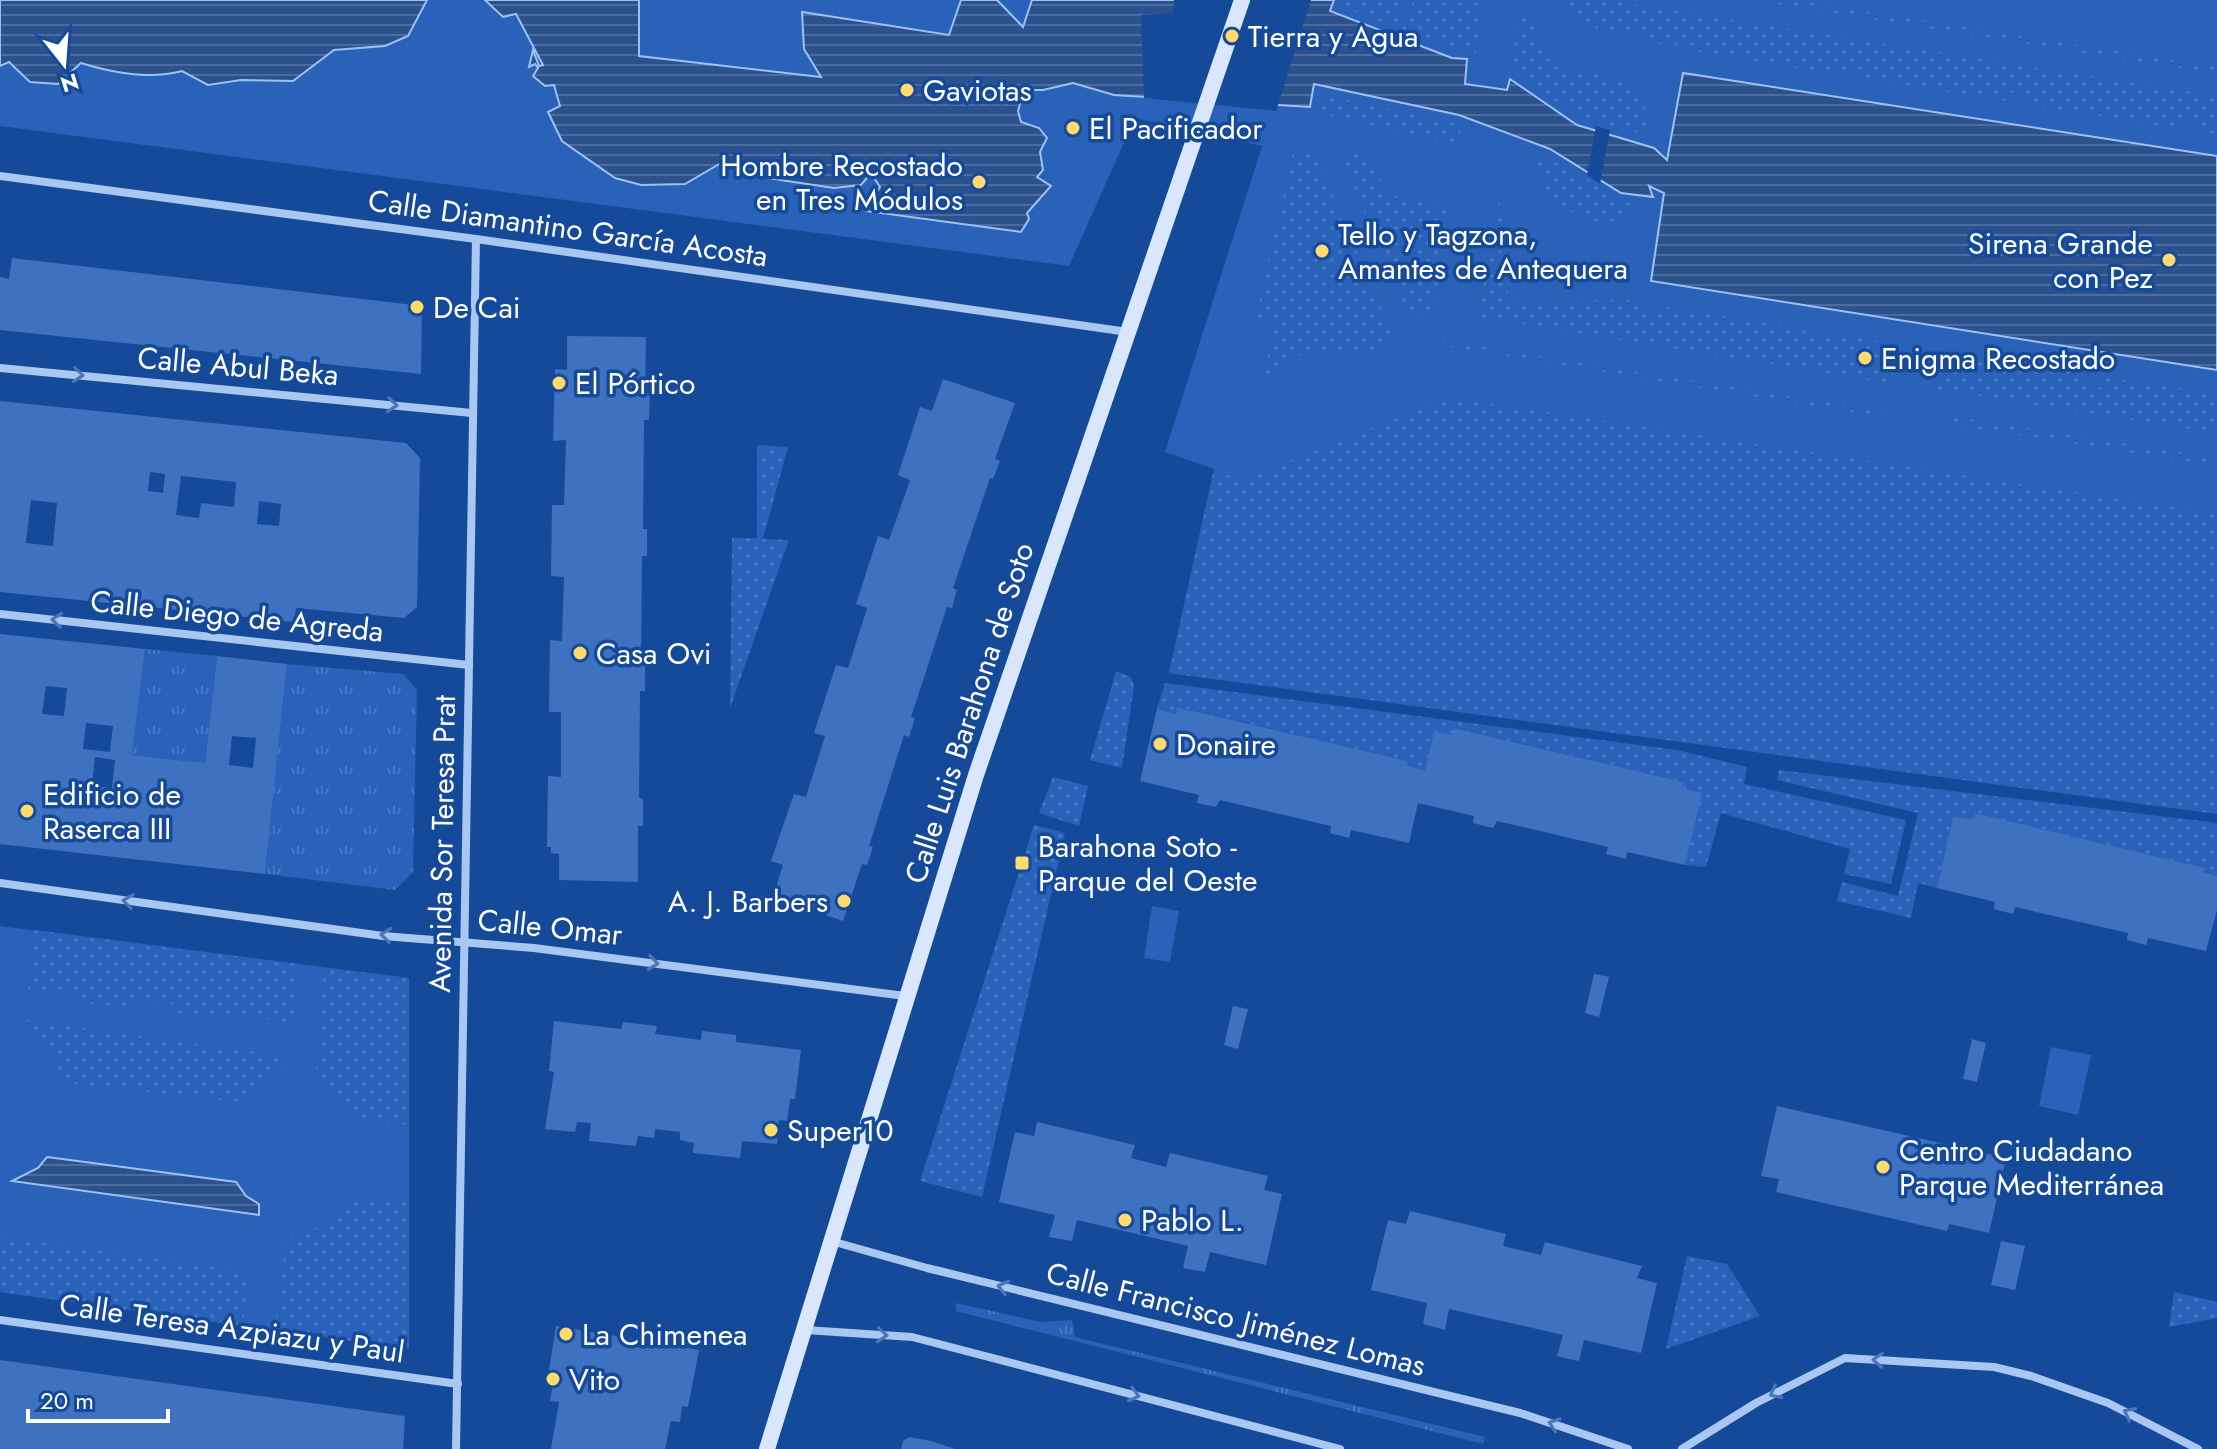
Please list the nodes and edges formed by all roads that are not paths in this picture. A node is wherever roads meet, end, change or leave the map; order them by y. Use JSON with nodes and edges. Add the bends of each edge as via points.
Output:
{"nodes":[{"id":1,"x":1242,"y":0,"type":"edge"},
{"id":2,"x":0,"y":176,"type":"edge"},
{"id":3,"x":476,"y":239,"type":"junction"},
{"id":4,"x":1129,"y":332,"type":"junction"},
{"id":5,"x":0,"y":368,"type":"edge"},
{"id":6,"x":472,"y":413,"type":"junction"},
{"id":7,"x":0,"y":614,"type":"edge"},
{"id":8,"x":469,"y":665,"type":"junction"},
{"id":9,"x":0,"y":883,"type":"edge"},
{"id":10,"x":464,"y":942,"type":"junction"},
{"id":11,"x":905,"y":996,"type":"junction"},
{"id":12,"x":831,"y":1241,"type":"junction"},
{"id":13,"x":0,"y":1320,"type":"edge"},
{"id":14,"x":804,"y":1330,"type":"junction"},
{"id":15,"x":458,"y":1384,"type":"junction"},
{"id":16,"x":456,"y":1449,"type":"edge"},
{"id":17,"x":767,"y":1449,"type":"edge"},
{"id":18,"x":1340,"y":1449,"type":"edge"},
{"id":19,"x":1628,"y":1449,"type":"edge"},
{"id":20,"x":1682,"y":1449,"type":"edge"},
{"id":21,"x":2198,"y":1449,"type":"edge"}],
"edges":[{"from":1,"to":4,"type":"main road","name":"Calle Luis Barahona de Soto"},
{"from":2,"to":3,"type":"street","name":"Calle Diamantino García Acosta"},
{"from":3,"to":4,"type":"street","name":"Calle Diamantino García Acosta"},
{"from":3,"to":6,"type":"street","name":"Avenida Sor Teresa Prat"},
{"from":4,"to":11,"type":"main road","name":"Calle Luis Barahona de Soto"},
{"from":5,"to":6,"type":"street","name":"Calle Abul Beka","one_way":true},
{"from":6,"to":8,"type":"street","name":"Avenida Sor Teresa Prat"},
{"from":8,"to":7,"type":"street","name":"Calle Diego de Agreda","one_way":true},
{"from":8,"to":10,"type":"street","name":"Avenida Sor Teresa Prat"},
{"from":10,"to":9,"type":"street","name":"Calle Omar","one_way":true,"via":[[383,936]]},
{"from":10,"to":11,"type":"street","name":"Calle Omar","one_way":true},
{"from":10,"to":15,"type":"street","name":"Avenida Sor Teresa Prat"},
{"from":11,"to":12,"type":"main road","name":"Calle Luis Barahona de Soto"},
{"from":12,"to":14,"type":"main road","name":"Calle Luis Barahona de Soto"},
{"from":19,"to":12,"type":"street","name":"Calle Francisco Jiménez Lomas","one_way":true,"via":[[1520,1413]]},
{"from":13,"to":15,"type":"street","name":"Calle Teresa Azpiazu y Paul"},
{"from":14,"to":17,"type":"main road","name":"Calle Luis Barahona de Soto"},
{"from":14,"to":18,"type":"street","one_way":true,"via":[[912,1337]]},
{"from":15,"to":16,"type":"street","name":"Avenida Sor Teresa Prat"},
{"from":21,"to":20,"type":"street","one_way":true,"via":[[2108,1403],[2031,1376],[1994,1367],[1845,1358],[1756,1403]]}]}
